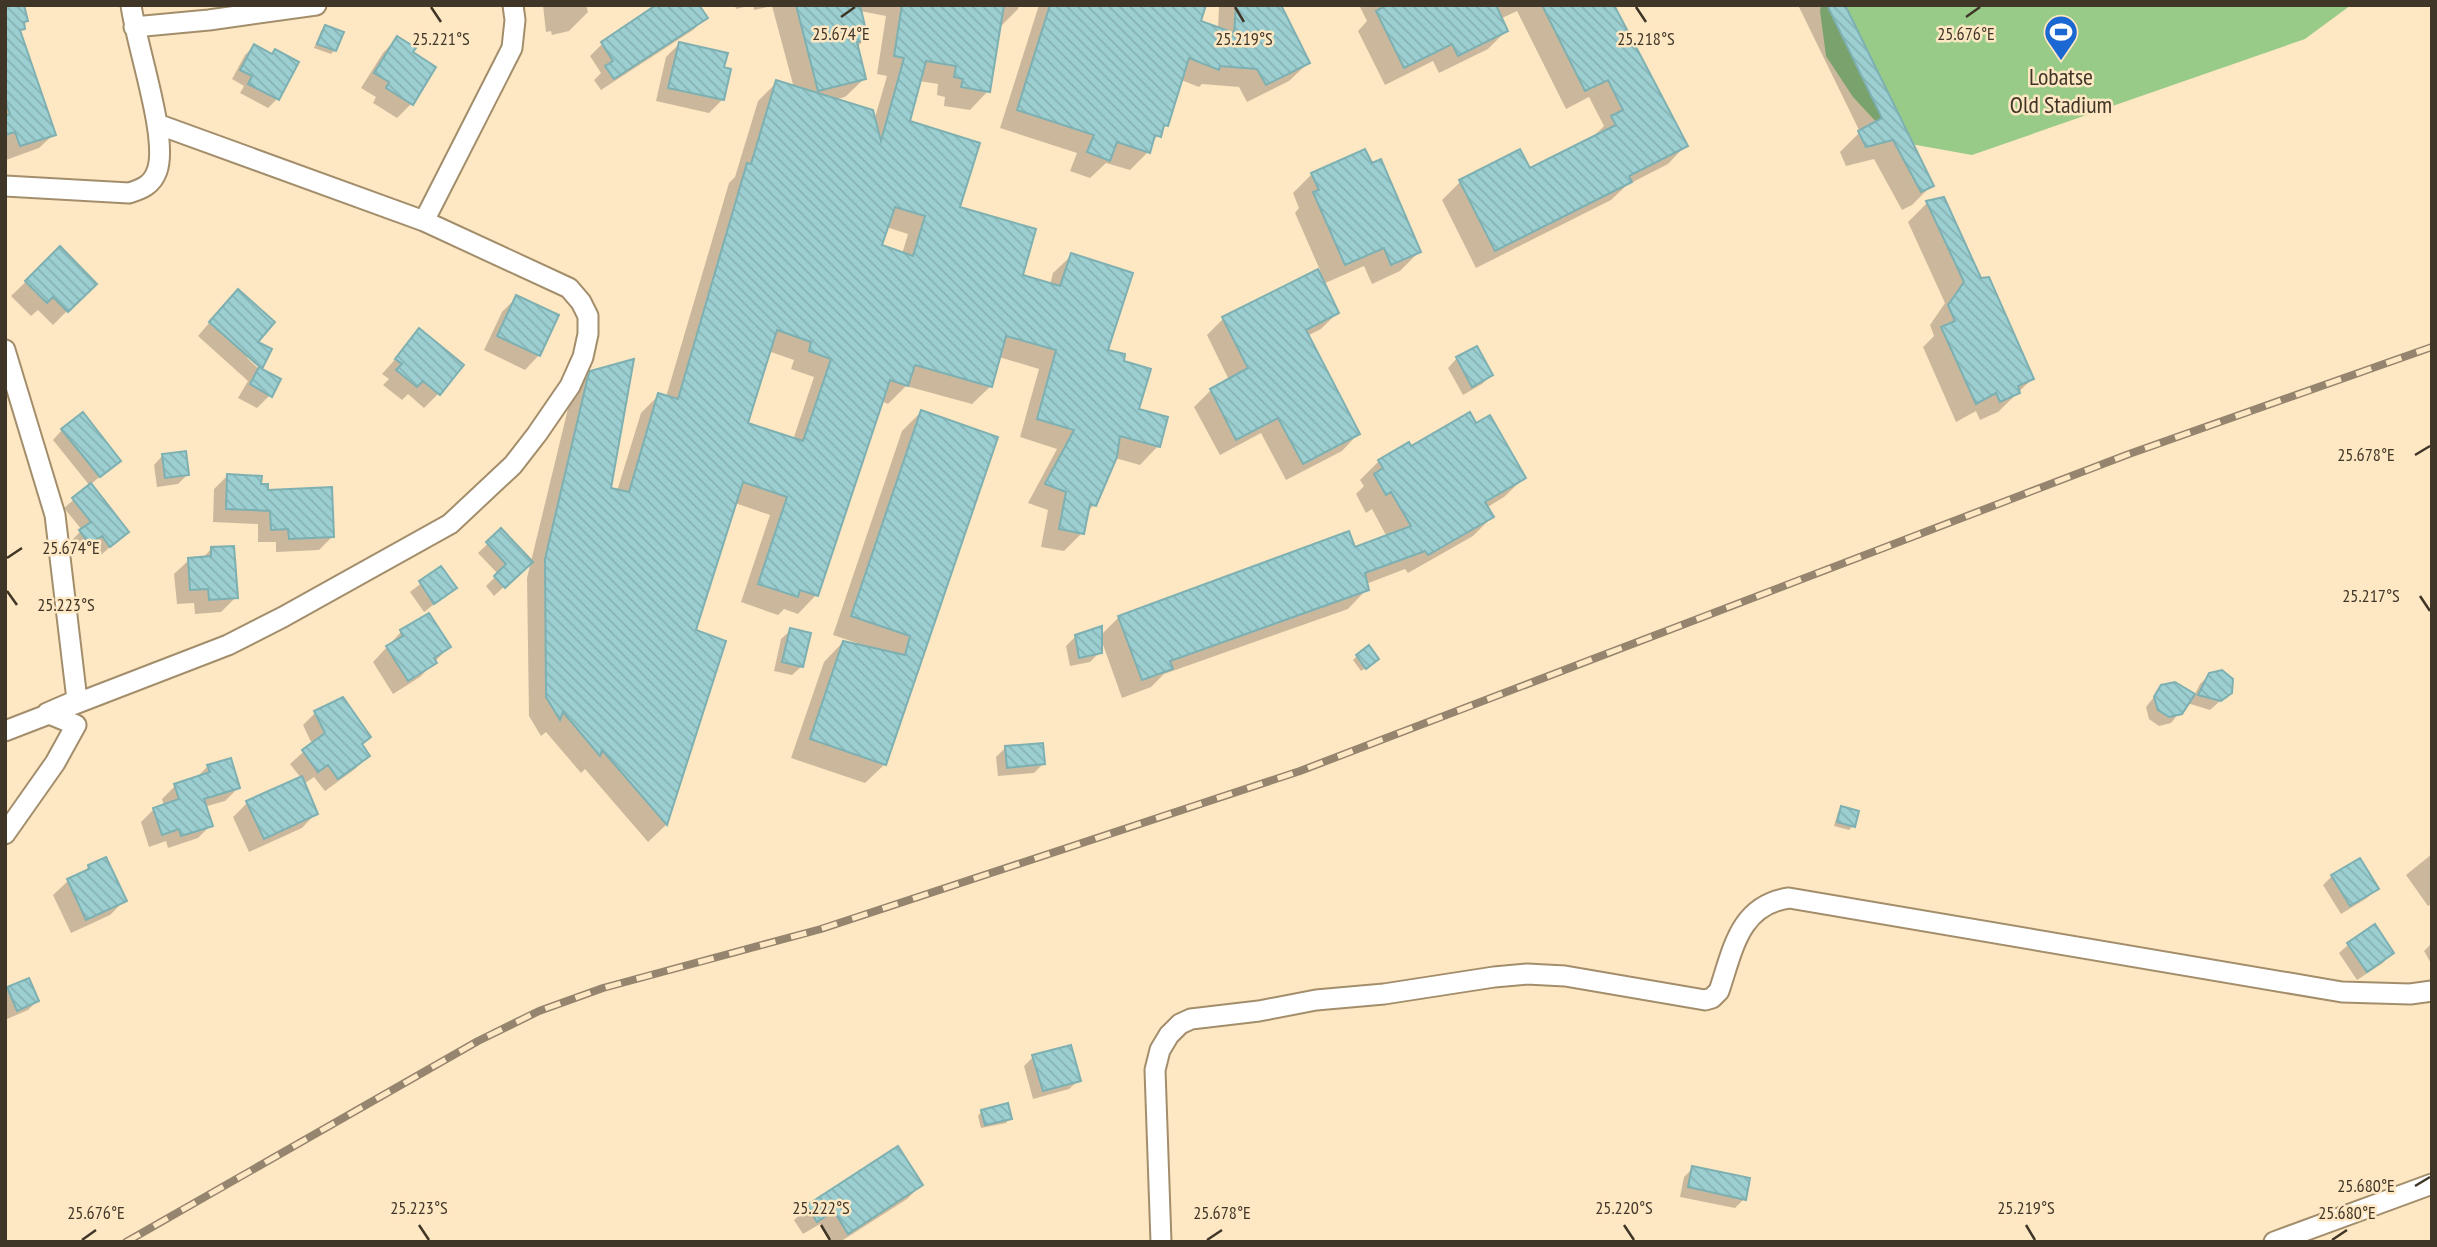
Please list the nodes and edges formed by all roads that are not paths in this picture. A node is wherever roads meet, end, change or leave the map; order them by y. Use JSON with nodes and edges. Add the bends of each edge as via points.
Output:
{"nodes":[{"id":1,"x":131,"y":5,"type":"edge"},
{"id":2,"x":316,"y":5,"type":"edge"},
{"id":3,"x":513,"y":5,"type":"edge"},
{"id":4,"x":134,"y":27,"type":"junction"},
{"id":5,"x":157,"y":124,"type":"junction"},
{"id":6,"x":5,"y":186,"type":"edge"},
{"id":7,"x":424,"y":221,"type":"junction"},
{"id":8,"x":5,"y":350,"type":"edge"},
{"id":9,"x":47,"y":713,"type":"junction"},
{"id":10,"x":5,"y":731,"type":"edge"},
{"id":11,"x":5,"y":834,"type":"edge"},
{"id":12,"x":2432,"y":991,"type":"edge"},
{"id":13,"x":2432,"y":1184,"type":"edge"},
{"id":14,"x":1161,"y":1242,"type":"edge"},
{"id":15,"x":2274,"y":1242,"type":"edge"}],
"edges":[{"from":1,"to":4,"type":"street"},
{"from":2,"to":4,"type":"street"},
{"from":3,"to":7,"type":"street","via":[[512,48]]},
{"from":4,"to":5,"type":"street"},
{"from":5,"to":6,"type":"street","via":[[157,172],[143,189],[129,193]]},
{"from":5,"to":7,"type":"street"},
{"from":7,"to":9,"type":"street","via":[[569,288],[581,302],[588,325],[583,357],[537,435],[467,510],[425,539],[228,645]]},
{"from":8,"to":9,"type":"street","via":[[50,491],[60,545],[77,699]]},
{"from":9,"to":10,"type":"street"},
{"from":9,"to":11,"type":"street","via":[[76,725]]},
{"from":12,"to":14,"type":"street","via":[[2342,992],[1778,899],[1746,922],[1719,991],[1706,1000],[1527,974],[1316,1000],[1180,1024],[1160,1050],[1155,1070]]},
{"from":13,"to":15,"type":"street"}]}
